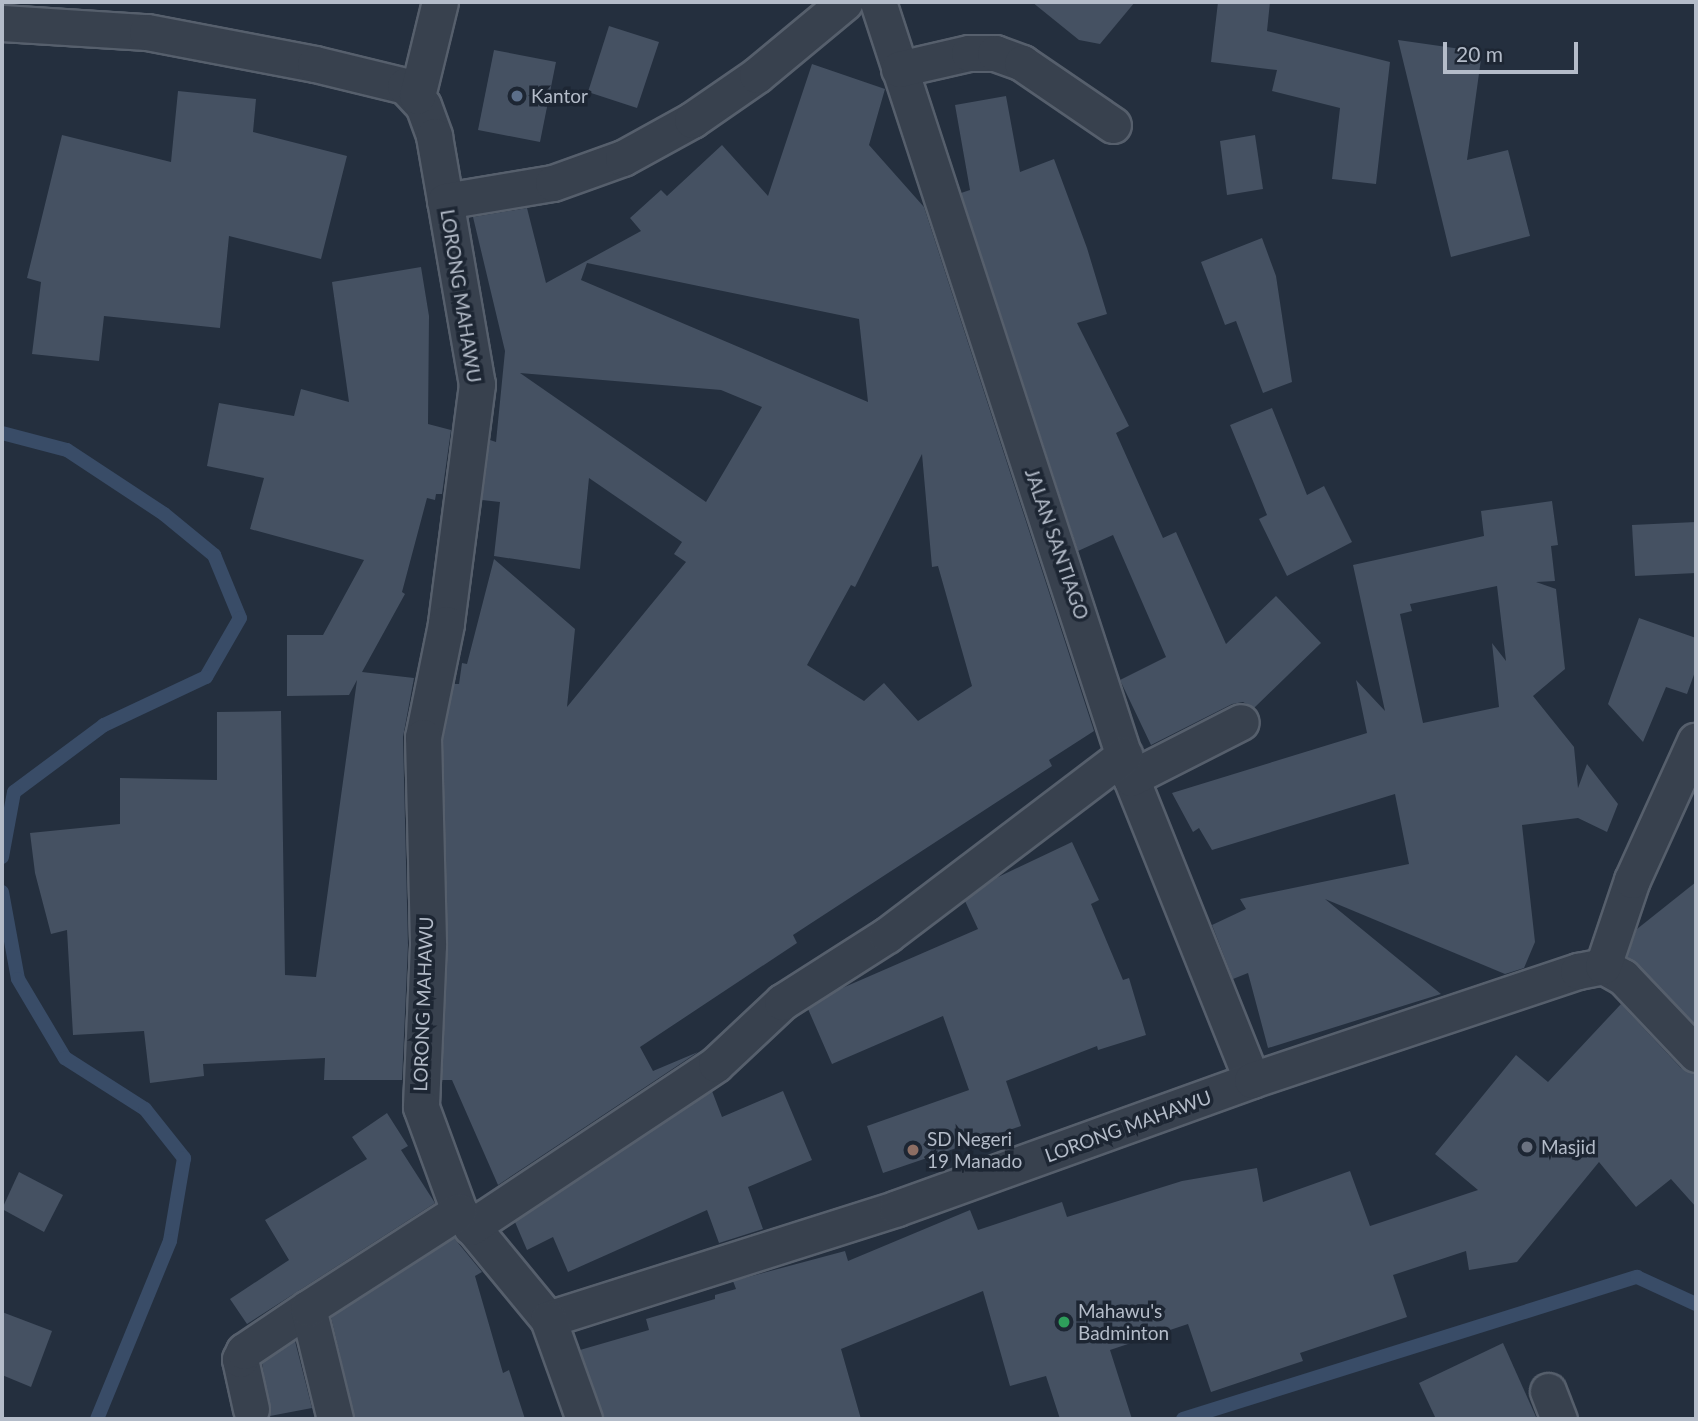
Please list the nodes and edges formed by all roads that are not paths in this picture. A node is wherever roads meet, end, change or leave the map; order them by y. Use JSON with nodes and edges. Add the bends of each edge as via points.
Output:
{"nodes":[{"id":1,"x":440,"y":2,"type":"edge"},
{"id":2,"x":845,"y":2,"type":"edge"},
{"id":3,"x":878,"y":2,"type":"edge"},
{"id":4,"x":2,"y":23,"type":"edge"},
{"id":5,"x":899,"y":69,"type":"junction"},
{"id":6,"x":417,"y":96,"type":"junction"},
{"id":7,"x":1113,"y":125,"type":"dead end"},
{"id":8,"x":445,"y":201,"type":"junction"},
{"id":9,"x":1241,"y":722,"type":"dead end"},
{"id":10,"x":1695,"y":741,"type":"edge"},
{"id":11,"x":1127,"y":767,"type":"junction"},
{"id":12,"x":1603,"y":966,"type":"junction"},
{"id":13,"x":1696,"y":1054,"type":"edge"},
{"id":14,"x":1252,"y":1080,"type":"junction"},
{"id":15,"x":465,"y":1219,"type":"junction"},
{"id":16,"x":307,"y":1308,"type":"junction"},
{"id":17,"x":548,"y":1319,"type":"junction"},
{"id":18,"x":251,"y":1409,"type":"dead end"},
{"id":19,"x":335,"y":1419,"type":"edge"},
{"id":20,"x":584,"y":1419,"type":"edge"}],
"edges":[{"from":1,"to":6,"type":"street"},
{"from":2,"to":8,"type":"street","via":[[757,75],[692,120],[623,159],[554,183]]},
{"from":3,"to":5,"type":"street","name":"JALAN SANTIAGO"},
{"from":4,"to":6,"type":"street","via":[[147,32],[365,75],[405,86]]},
{"from":5,"to":7,"type":"street","via":[[969,53],[995,53],[1022,63]]},
{"from":5,"to":11,"type":"street","name":"JALAN SANTIAGO"},
{"from":6,"to":8,"type":"street","name":"LORONG MAHAWU","via":[[434,136]]},
{"from":8,"to":15,"type":"street","name":"LORONG MAHAWU","via":[[477,384],[446,624],[423,737],[428,945],[419,1067],[421,1107]]},
{"from":9,"to":11,"type":"street"},
{"from":10,"to":12,"type":"street","via":[[1632,880]]},
{"from":11,"to":14,"type":"street","name":"JALAN SANTIAGO"},
{"from":11,"to":15,"type":"street","via":[[887,935],[782,1002],[716,1064]]},
{"from":12,"to":13,"type":"street","via":[[1623,977]]},
{"from":12,"to":14,"type":"street","name":"LORONG MAHAWU"},
{"from":14,"to":17,"type":"street","name":"LORONG MAHAWU","via":[[897,1208]]},
{"from":15,"to":16,"type":"street"},
{"from":15,"to":17,"type":"street","name":"LORONG MAHAWU"},
{"from":16,"to":18,"type":"street","via":[[244,1351],[240,1359]]},
{"from":16,"to":19,"type":"street"},
{"from":17,"to":20,"type":"street"}]}
